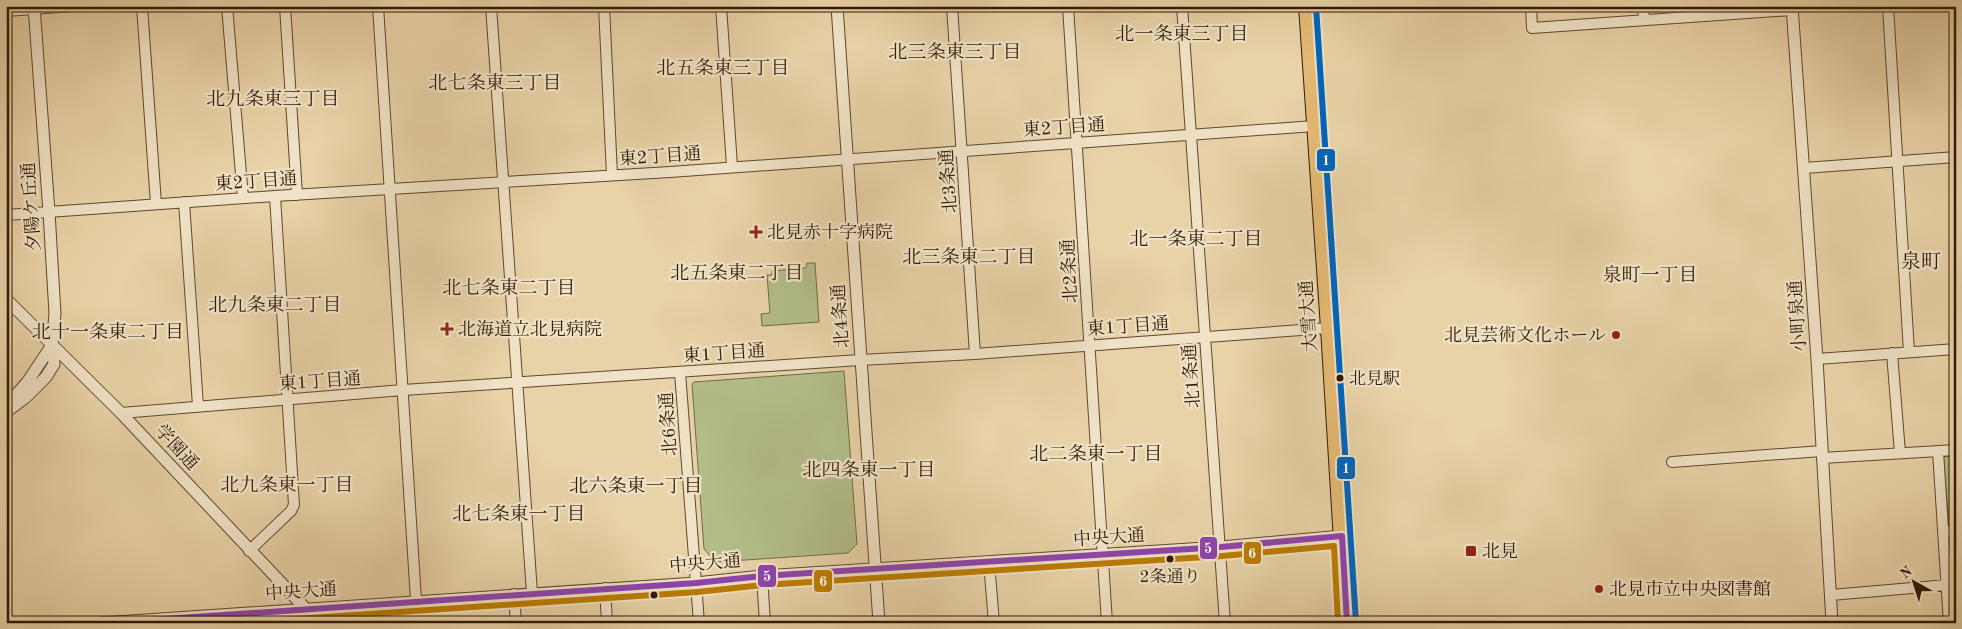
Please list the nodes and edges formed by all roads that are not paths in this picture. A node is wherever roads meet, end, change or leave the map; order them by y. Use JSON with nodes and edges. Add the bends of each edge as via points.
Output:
{"nodes":[{"id":1,"x":73,"y":6,"type":"edge"},
{"id":2,"x":142,"y":6,"type":"edge"},
{"id":3,"x":228,"y":6,"type":"edge"},
{"id":4,"x":285,"y":6,"type":"edge"},
{"id":5,"x":378,"y":6,"type":"edge"},
{"id":6,"x":491,"y":6,"type":"edge"},
{"id":7,"x":604,"y":6,"type":"edge"},
{"id":8,"x":721,"y":6,"type":"edge"},
{"id":9,"x":837,"y":6,"type":"edge"},
{"id":10,"x":952,"y":6,"type":"edge"},
{"id":11,"x":1068,"y":6,"type":"edge"},
{"id":12,"x":1182,"y":6,"type":"edge"},
{"id":13,"x":1307,"y":6,"type":"edge"},
{"id":14,"x":1531,"y":6,"type":"edge"},
{"id":15,"x":1643,"y":6,"type":"edge"},
{"id":16,"x":1888,"y":6,"type":"edge"},
{"id":17,"x":34,"y":8,"type":"edge"},
{"id":18,"x":1792,"y":8,"type":"edge"},
{"id":19,"x":6,"y":11,"type":"edge"},
{"id":20,"x":1644,"y":19,"type":"junction"},
{"id":21,"x":1315,"y":126,"type":"junction"},
{"id":22,"x":1190,"y":135,"type":"junction"},
{"id":23,"x":1078,"y":143,"type":"junction"},
{"id":24,"x":962,"y":150,"type":"junction"},
{"id":25,"x":1956,"y":157,"type":"edge"},
{"id":26,"x":847,"y":158,"type":"junction"},
{"id":27,"x":1898,"y":162,"type":"junction"},
{"id":28,"x":732,"y":166,"type":"junction"},
{"id":29,"x":1804,"y":168,"type":"junction"},
{"id":30,"x":612,"y":175,"type":"junction"},
{"id":31,"x":503,"y":182,"type":"junction"},
{"id":32,"x":389,"y":189,"type":"junction"},
{"id":33,"x":297,"y":195,"type":"junction"},
{"id":34,"x":275,"y":196,"type":"junction"},
{"id":35,"x":242,"y":198,"type":"junction"},
{"id":36,"x":184,"y":202,"type":"junction"},
{"id":37,"x":156,"y":204,"type":"junction"},
{"id":38,"x":50,"y":212,"type":"junction"},
{"id":39,"x":6,"y":215,"type":"edge"},
{"id":40,"x":6,"y":299,"type":"edge"},
{"id":41,"x":1329,"y":328,"type":"junction"},
{"id":42,"x":1204,"y":338,"type":"junction"},
{"id":43,"x":52,"y":345,"type":"junction"},
{"id":44,"x":1089,"y":345,"type":"junction"},
{"id":45,"x":1956,"y":348,"type":"edge"},
{"id":46,"x":1909,"y":352,"type":"junction"},
{"id":47,"x":1892,"y":353,"type":"junction"},
{"id":48,"x":975,"y":354,"type":"junction"},
{"id":49,"x":1817,"y":359,"type":"junction"},
{"id":50,"x":860,"y":360,"type":"junction"},
{"id":51,"x":680,"y":372,"type":"junction"},
{"id":52,"x":518,"y":384,"type":"junction"},
{"id":53,"x":403,"y":390,"type":"junction"},
{"id":54,"x":286,"y":399,"type":"junction"},
{"id":55,"x":198,"y":406,"type":"junction"},
{"id":56,"x":6,"y":407,"type":"edge"},
{"id":57,"x":6,"y":412,"type":"edge"},
{"id":58,"x":121,"y":413,"type":"junction"},
{"id":59,"x":1956,"y":450,"type":"edge"},
{"id":60,"x":1938,"y":451,"type":"junction"},
{"id":61,"x":1900,"y":453,"type":"junction"},
{"id":62,"x":1822,"y":454,"type":"junction"},
{"id":63,"x":1672,"y":462,"type":"dead end"},
{"id":64,"x":1956,"y":531,"type":"edge"},
{"id":65,"x":1944,"y":532,"type":"junction"},
{"id":66,"x":1342,"y":536,"type":"junction"},
{"id":67,"x":1221,"y":547,"type":"junction"},
{"id":68,"x":250,"y":551,"type":"junction"},
{"id":69,"x":1103,"y":554,"type":"junction"},
{"id":70,"x":989,"y":562,"type":"junction"},
{"id":71,"x":875,"y":569,"type":"junction"},
{"id":72,"x":762,"y":576,"type":"junction"},
{"id":73,"x":696,"y":582,"type":"junction"},
{"id":74,"x":1947,"y":585,"type":"junction"},
{"id":75,"x":605,"y":588,"type":"junction"},
{"id":76,"x":532,"y":593,"type":"junction"},
{"id":77,"x":514,"y":594,"type":"junction"},
{"id":78,"x":1831,"y":595,"type":"junction"},
{"id":79,"x":416,"y":600,"type":"junction"},
{"id":80,"x":305,"y":608,"type":"junction"},
{"id":81,"x":101,"y":623,"type":"edge"},
{"id":82,"x":319,"y":623,"type":"edge"},
{"id":83,"x":516,"y":623,"type":"edge"},
{"id":84,"x":607,"y":623,"type":"edge"},
{"id":85,"x":699,"y":623,"type":"edge"},
{"id":86,"x":765,"y":623,"type":"edge"},
{"id":87,"x":879,"y":623,"type":"edge"},
{"id":88,"x":994,"y":623,"type":"edge"},
{"id":89,"x":1108,"y":623,"type":"edge"},
{"id":90,"x":1225,"y":623,"type":"edge"},
{"id":91,"x":1347,"y":623,"type":"edge"},
{"id":92,"x":1832,"y":623,"type":"edge"},
{"id":93,"x":1949,"y":623,"type":"edge"}],
"edges":[{"from":1,"to":17,"type":"street"},
{"from":2,"to":37,"type":"street"},
{"from":3,"to":35,"type":"street"},
{"from":4,"to":33,"type":"street"},
{"from":5,"to":32,"type":"street"},
{"from":6,"to":31,"type":"street"},
{"from":7,"to":30,"type":"street"},
{"from":8,"to":28,"type":"street"},
{"from":9,"to":26,"type":"street","name":"北4条通"},
{"from":10,"to":24,"type":"street","name":"北3条通"},
{"from":11,"to":23,"type":"street","name":"北2条通"},
{"from":12,"to":22,"type":"street","name":"北1条通"},
{"from":13,"to":21,"type":"highway","name":"大雪大通"},
{"from":14,"to":20,"type":"street","via":[[1532,28]]},
{"from":15,"to":20,"type":"street"},
{"from":16,"to":27,"type":"street"},
{"from":17,"to":19,"type":"street"},
{"from":17,"to":38,"type":"street","name":"夕陽ケ丘通"},
{"from":18,"to":20,"type":"street"},
{"from":18,"to":29,"type":"street","name":"小町泉通"},
{"from":21,"to":22,"type":"street","name":"東2丁目通"},
{"from":21,"to":41,"type":"highway","name":"大雪大通"},
{"from":22,"to":23,"type":"street","name":"東2丁目通"},
{"from":22,"to":42,"type":"street","name":"北1条通"},
{"from":23,"to":24,"type":"street","name":"東2丁目通"},
{"from":23,"to":44,"type":"street","name":"北2条通"},
{"from":24,"to":26,"type":"street","name":"東2丁目通"},
{"from":24,"to":48,"type":"street","name":"北3条通"},
{"from":25,"to":27,"type":"street"},
{"from":26,"to":28,"type":"street","name":"東2丁目通"},
{"from":26,"to":50,"type":"street","name":"北4条通"},
{"from":27,"to":29,"type":"street"},
{"from":27,"to":46,"type":"street"},
{"from":28,"to":30,"type":"street","name":"東2丁目通"},
{"from":29,"to":49,"type":"street","name":"小町泉通"},
{"from":30,"to":31,"type":"street","name":"東2丁目通"},
{"from":31,"to":32,"type":"street","name":"東2丁目通"},
{"from":31,"to":52,"type":"street"},
{"from":32,"to":33,"type":"street","name":"東2丁目通"},
{"from":32,"to":53,"type":"street"},
{"from":33,"to":34,"type":"street","name":"東2丁目通"},
{"from":34,"to":35,"type":"street","name":"東2丁目通"},
{"from":34,"to":54,"type":"street"},
{"from":35,"to":36,"type":"street","name":"東2丁目通"},
{"from":36,"to":37,"type":"street","name":"東2丁目通"},
{"from":36,"to":55,"type":"street"},
{"from":37,"to":38,"type":"street","name":"東2丁目通"},
{"from":38,"to":39,"type":"street","name":"東2丁目通"},
{"from":38,"to":43,"type":"street","name":"夕陽ケ丘通","via":[[55,314]]},
{"from":40,"to":43,"type":"street","name":"学園通"},
{"from":41,"to":42,"type":"street","name":"東1丁目通"},
{"from":41,"to":66,"type":"highway","name":"大雪大通"},
{"from":42,"to":44,"type":"street","name":"東1丁目通"},
{"from":42,"to":67,"type":"street","name":"北1条通"},
{"from":43,"to":56,"type":"street","name":"夕陽ケ丘通"},
{"from":43,"to":57,"type":"street","name":"夕陽ケ丘通","via":[[54,364],[46,377]]},
{"from":43,"to":58,"type":"street","name":"学園通"},
{"from":44,"to":48,"type":"street","name":"東1丁目通"},
{"from":44,"to":69,"type":"street","name":"北2条通"},
{"from":45,"to":46,"type":"street"},
{"from":46,"to":47,"type":"street"},
{"from":47,"to":49,"type":"street"},
{"from":47,"to":61,"type":"street"},
{"from":48,"to":50,"type":"street","name":"東1丁目通"},
{"from":49,"to":62,"type":"street","name":"小町泉通"},
{"from":50,"to":51,"type":"street","name":"東1丁目通"},
{"from":50,"to":71,"type":"street","name":"北4条通"},
{"from":51,"to":52,"type":"street","name":"東1丁目通"},
{"from":51,"to":73,"type":"street","name":"北6条通"},
{"from":52,"to":53,"type":"street","name":"東1丁目通"},
{"from":52,"to":76,"type":"street"},
{"from":53,"to":54,"type":"street","name":"東1丁目通"},
{"from":53,"to":79,"type":"street"},
{"from":54,"to":55,"type":"street","name":"東1丁目通"},
{"from":54,"to":68,"type":"street","via":[[294,505]]},
{"from":55,"to":58,"type":"street","name":"東1丁目通"},
{"from":58,"to":68,"type":"street","name":"学園通"},
{"from":59,"to":60,"type":"street"},
{"from":60,"to":61,"type":"street"},
{"from":60,"to":65,"type":"street"},
{"from":61,"to":62,"type":"street"},
{"from":62,"to":63,"type":"street"},
{"from":62,"to":78,"type":"street","name":"小町泉通"},
{"from":64,"to":65,"type":"street"},
{"from":65,"to":74,"type":"street"},
{"from":66,"to":67,"type":"street","name":"中央大通"},
{"from":66,"to":91,"type":"highway","name":"大雪大通"},
{"from":67,"to":69,"type":"street","name":"中央大通"},
{"from":67,"to":90,"type":"street","name":"北1条通"},
{"from":68,"to":80,"type":"street","name":"学園通"},
{"from":69,"to":70,"type":"street","name":"中央大通"},
{"from":69,"to":89,"type":"street","name":"北2条通"},
{"from":70,"to":71,"type":"street","name":"中央大通"},
{"from":70,"to":88,"type":"street"},
{"from":71,"to":72,"type":"street","name":"中央大通"},
{"from":71,"to":87,"type":"street","name":"北4条通"},
{"from":72,"to":73,"type":"street","name":"中央大通"},
{"from":72,"to":86,"type":"street"},
{"from":73,"to":75,"type":"street","name":"中央大通"},
{"from":73,"to":85,"type":"street","name":"北6条通"},
{"from":74,"to":78,"type":"street"},
{"from":74,"to":93,"type":"street"},
{"from":75,"to":76,"type":"street","name":"中央大通"},
{"from":75,"to":84,"type":"street"},
{"from":76,"to":77,"type":"street","name":"中央大通"},
{"from":77,"to":79,"type":"street","name":"中央大通"},
{"from":77,"to":83,"type":"street"},
{"from":78,"to":92,"type":"street","name":"小町泉通"},
{"from":79,"to":80,"type":"street","name":"中央大通"},
{"from":80,"to":81,"type":"street","name":"中央大通"},
{"from":80,"to":82,"type":"street","name":"学園通"}]}
